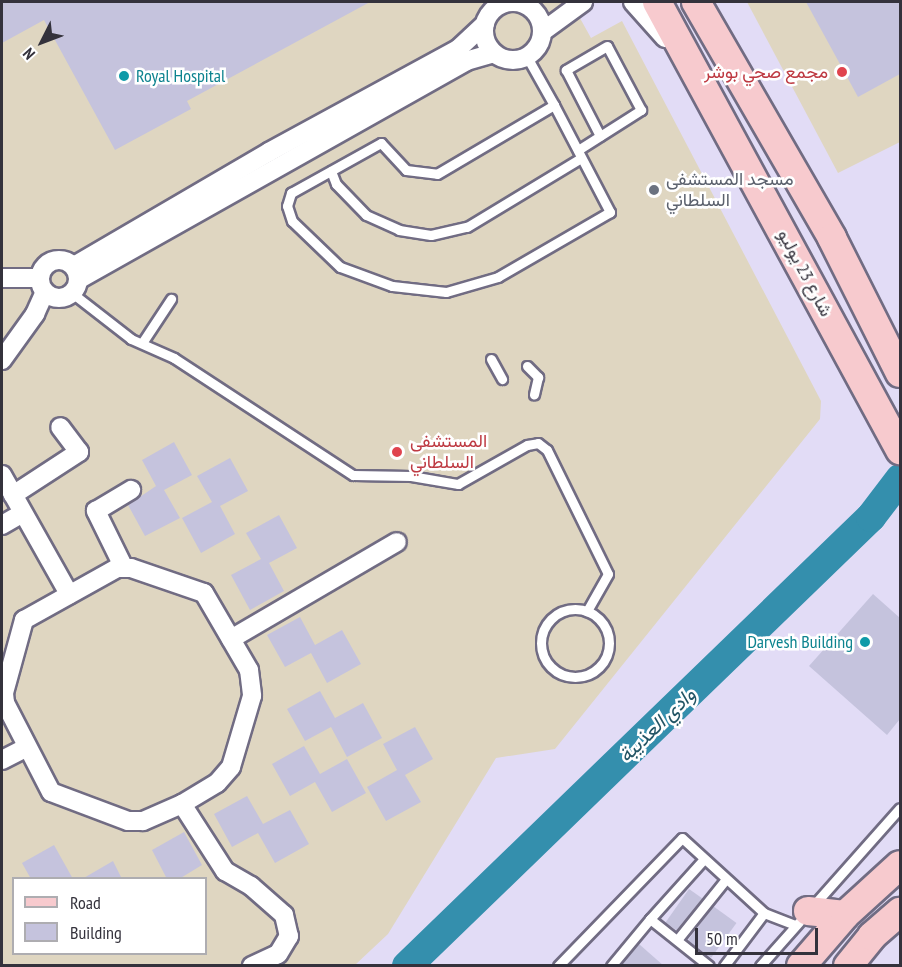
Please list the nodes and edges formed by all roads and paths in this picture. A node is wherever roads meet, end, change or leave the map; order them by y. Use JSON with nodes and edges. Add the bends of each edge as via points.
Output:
{"nodes":[{"id":1,"x":583,"y":2,"type":"edge"},
{"id":2,"x":633,"y":2,"type":"edge"},
{"id":3,"x":657,"y":2,"type":"edge"},
{"id":4,"x":696,"y":2,"type":"edge"},
{"id":5,"x":498,"y":3,"type":"edge"},
{"id":6,"x":535,"y":3,"type":"edge"},
{"id":7,"x":484,"y":24,"type":"junction"},
{"id":8,"x":542,"y":32,"type":"junction"},
{"id":9,"x":494,"y":53,"type":"junction"},
{"id":10,"x":527,"y":57,"type":"junction"},
{"id":11,"x":706,"y":89,"type":"junction"},
{"id":12,"x":554,"y":105,"type":"junction"},
{"id":13,"x":600,"y":136,"type":"junction"},
{"id":14,"x":580,"y":154,"type":"junction"},
{"id":15,"x":331,"y":171,"type":"junction"},
{"id":16,"x":2,"y":278,"type":"edge"},
{"id":17,"x":75,"y":280,"type":"junction"},
{"id":18,"x":42,"y":285,"type":"junction"},
{"id":19,"x":171,"y":299,"type":"dead end"},
{"id":20,"x":142,"y":343,"type":"junction"},
{"id":21,"x":491,"y":358,"type":"dead end"},
{"id":22,"x":2,"y":360,"type":"edge"},
{"id":23,"x":527,"y":366,"type":"dead end"},
{"id":24,"x":900,"y":373,"type":"edge"},
{"id":25,"x":502,"y":379,"type":"dead end"},
{"id":26,"x":534,"y":395,"type":"dead end"},
{"id":27,"x":60,"y":427,"type":"dead end"},
{"id":28,"x":900,"y":450,"type":"edge"},
{"id":29,"x":2,"y":475,"type":"edge"},
{"id":30,"x":131,"y":490,"type":"dead end"},
{"id":31,"x":13,"y":495,"type":"junction"},
{"id":32,"x":23,"y":513,"type":"junction"},
{"id":33,"x":2,"y":525,"type":"edge"},
{"id":34,"x":397,"y":542,"type":"dead end"},
{"id":35,"x":124,"y":568,"type":"junction"},
{"id":36,"x":69,"y":594,"type":"junction"},
{"id":37,"x":587,"y":611,"type":"junction"},
{"id":38,"x":231,"y":639,"type":"junction"},
{"id":39,"x":7,"y":656,"type":"edge"},
{"id":40,"x":27,"y":747,"type":"junction"},
{"id":41,"x":2,"y":760,"type":"edge"},
{"id":42,"x":182,"y":804,"type":"junction"},
{"id":43,"x":900,"y":808,"type":"edge"},
{"id":44,"x":704,"y":859,"type":"junction"},
{"id":45,"x":900,"y":865,"type":"edge"},
{"id":46,"x":726,"y":879,"type":"junction"},
{"id":47,"x":900,"y":912,"type":"edge"},
{"id":48,"x":764,"y":913,"type":"junction"},
{"id":49,"x":845,"y":915,"type":"junction"},
{"id":50,"x":802,"y":918,"type":"junction"},
{"id":51,"x":650,"y":919,"type":"junction"},
{"id":52,"x":677,"y":940,"type":"junction"},
{"id":53,"x":252,"y":966,"type":"edge"},
{"id":54,"x":558,"y":966,"type":"edge"},
{"id":55,"x":611,"y":966,"type":"edge"},
{"id":56,"x":709,"y":966,"type":"edge"},
{"id":57,"x":724,"y":966,"type":"edge"},
{"id":58,"x":760,"y":966,"type":"edge"},
{"id":59,"x":801,"y":966,"type":"edge"},
{"id":60,"x":848,"y":966,"type":"edge"}],
"edges":[{"from":1,"to":8,"type":"street"},
{"from":2,"to":11,"type":"street"},
{"from":3,"to":11,"type":"main road","name":"شارع 23 يوليو"},
{"from":4,"to":24,"type":"main road","via":[[832,238]]},
{"from":5,"to":6,"type":"street"},
{"from":5,"to":7,"type":"street"},
{"from":6,"to":8,"type":"street"},
{"from":7,"to":9,"type":"street","via":[[485,40]]},
{"from":7,"to":17,"type":"street","via":[[458,49],[269,152]]},
{"from":8,"to":10,"type":"street","via":[[540,42]]},
{"from":9,"to":10,"type":"street","via":[[510,60]]},
{"from":9,"to":17,"type":"street","via":[[456,67]]},
{"from":10,"to":12,"type":"lane"},
{"from":11,"to":28,"type":"main road","name":"شارع 23 يوليو"},
{"from":12,"to":14,"type":"lane"},
{"from":12,"to":15,"type":"lane","via":[[437,174],[406,170],[381,143]]},
{"from":13,"to":13,"type":"lane","via":[[640,110],[607,46],[566,70]]},
{"from":13,"to":14,"type":"lane"},
{"from":14,"to":15,"type":"lane","via":[[467,227],[431,235],[399,230],[366,215],[336,184]]},
{"from":14,"to":15,"type":"lane","via":[[610,212],[498,277],[446,292],[392,286],[340,267],[312,243],[292,221],[287,206],[291,193]]},
{"from":16,"to":18,"type":"street"},
{"from":17,"to":18,"type":"street","via":[[55,298]]},
{"from":17,"to":18,"type":"street","via":[[63,260],[51,261],[42,269]]},
{"from":17,"to":20,"type":"lane","via":[[95,314]]},
{"from":18,"to":22,"type":"street","via":[[35,314]]},
{"from":19,"to":20,"type":"lane"},
{"from":20,"to":37,"type":"lane","via":[[235,396],[353,475],[411,476],[458,484],[527,445],[538,443],[547,450],[608,574]]},
{"from":21,"to":25,"type":"lane"},
{"from":23,"to":26,"type":"lane","via":[[538,377]]},
{"from":27,"to":31,"type":"street","via":[[79,452]]},
{"from":29,"to":31,"type":"street"},
{"from":30,"to":35,"type":"street","via":[[96,511]]},
{"from":31,"to":32,"type":"street"},
{"from":32,"to":33,"type":"street"},
{"from":32,"to":36,"type":"street"},
{"from":34,"to":38,"type":"street"},
{"from":35,"to":36,"type":"street"},
{"from":35,"to":38,"type":"street","via":[[204,593]]},
{"from":36,"to":39,"type":"street","via":[[24,620]]},
{"from":37,"to":37,"type":"lane","via":[[566,610],[548,622],[543,632],[543,654],[555,671],[566,676],[589,675],[606,659],[609,648],[604,626]]},
{"from":38,"to":42,"type":"street","via":[[249,670],[252,696],[236,751],[231,766],[217,783]]},
{"from":39,"to":40,"type":"street","via":[[5,704]]},
{"from":40,"to":41,"type":"street"},
{"from":40,"to":42,"type":"street","via":[[46,785],[60,797],[128,821],[143,821]]},
{"from":42,"to":53,"type":"street","via":[[225,871],[251,886],[284,915],[289,936],[278,954]]},
{"from":43,"to":50,"type":"lane"},
{"from":44,"to":46,"type":"lane"},
{"from":44,"to":51,"type":"lane"},
{"from":44,"to":54,"type":"lane","via":[[682,838]]},
{"from":45,"to":49,"type":"main road"},
{"from":46,"to":48,"type":"lane"},
{"from":46,"to":52,"type":"lane"},
{"from":47,"to":60,"type":"main road","via":[[872,936]]},
{"from":48,"to":50,"type":"lane"},
{"from":48,"to":57,"type":"lane"},
{"from":49,"to":50,"type":"main road"},
{"from":49,"to":59,"type":"main road"},
{"from":50,"to":58,"type":"lane"},
{"from":51,"to":52,"type":"lane"},
{"from":51,"to":55,"type":"lane"},
{"from":52,"to":56,"type":"lane"}]}
